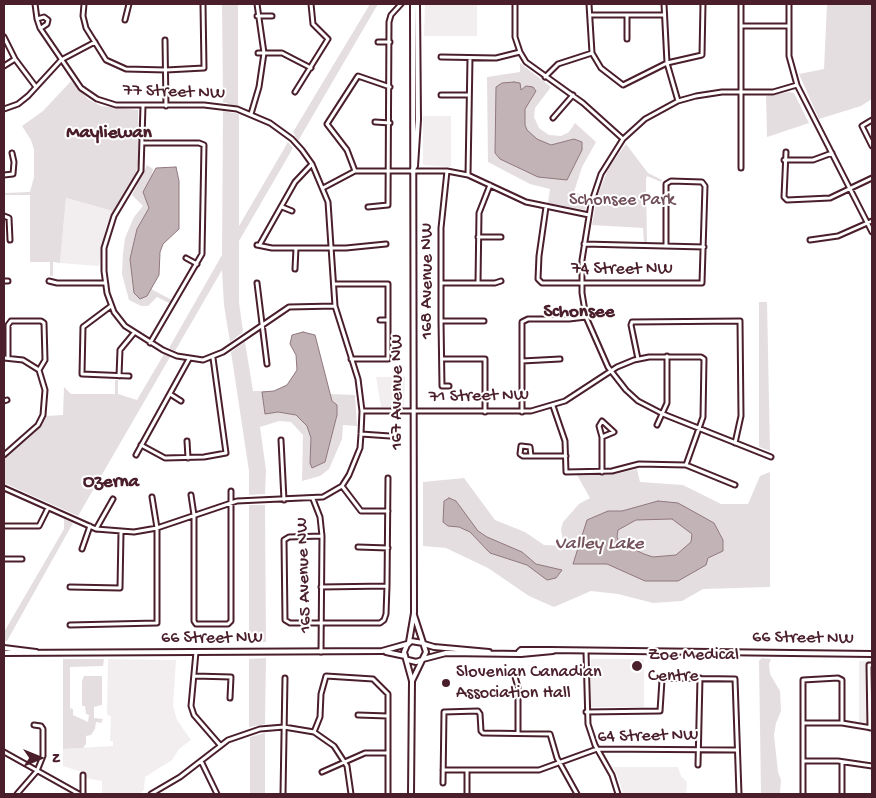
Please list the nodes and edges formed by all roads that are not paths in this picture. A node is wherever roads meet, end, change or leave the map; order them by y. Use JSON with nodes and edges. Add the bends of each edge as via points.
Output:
{"nodes":[{"id":1,"x":35,"y":4,"type":"edge"},
{"id":2,"x":84,"y":4,"type":"edge"},
{"id":3,"x":130,"y":4,"type":"edge"},
{"id":4,"x":203,"y":4,"type":"edge"},
{"id":5,"x":257,"y":4,"type":"edge"},
{"id":6,"x":311,"y":4,"type":"edge"},
{"id":7,"x":401,"y":4,"type":"edge"},
{"id":8,"x":413,"y":4,"type":"edge"},
{"id":9,"x":417,"y":4,"type":"edge"},
{"id":10,"x":515,"y":4,"type":"edge"},
{"id":11,"x":589,"y":4,"type":"edge"},
{"id":12,"x":664,"y":4,"type":"edge"},
{"id":13,"x":703,"y":4,"type":"edge"},
{"id":14,"x":741,"y":4,"type":"edge"},
{"id":15,"x":789,"y":4,"type":"edge"},
{"id":16,"x":590,"y":15,"type":"junction"},
{"id":17,"x":627,"y":15,"type":"junction"},
{"id":18,"x":664,"y":15,"type":"junction"},
{"id":19,"x":258,"y":16,"type":"junction"},
{"id":20,"x":272,"y":16,"type":"dead end"},
{"id":21,"x":37,"y":19,"type":"junction"},
{"id":22,"x":124,"y":20,"type":"dead end"},
{"id":23,"x":741,"y":26,"type":"junction"},
{"id":24,"x":789,"y":26,"type":"junction"},
{"id":25,"x":40,"y":28,"type":"junction"},
{"id":26,"x":415,"y":35,"type":"junction"},
{"id":27,"x":4,"y":37,"type":"edge"},
{"id":28,"x":627,"y":39,"type":"dead end"},
{"id":29,"x":165,"y":40,"type":"dead end"},
{"id":30,"x":95,"y":42,"type":"junction"},
{"id":31,"x":378,"y":42,"type":"dead end"},
{"id":32,"x":390,"y":42,"type":"junction"},
{"id":33,"x":264,"y":52,"type":"junction"},
{"id":34,"x":520,"y":52,"type":"junction"},
{"id":35,"x":258,"y":53,"type":"dead end"},
{"id":36,"x":592,"y":53,"type":"junction"},
{"id":37,"x":441,"y":57,"type":"dead end"},
{"id":38,"x":470,"y":58,"type":"junction"},
{"id":39,"x":15,"y":59,"type":"junction"},
{"id":40,"x":61,"y":60,"type":"junction"},
{"id":41,"x":667,"y":63,"type":"junction"},
{"id":42,"x":4,"y":66,"type":"edge"},
{"id":43,"x":311,"y":68,"type":"junction"},
{"id":44,"x":166,"y":70,"type":"junction"},
{"id":45,"x":545,"y":77,"type":"junction"},
{"id":46,"x":797,"y":85,"type":"junction"},
{"id":47,"x":36,"y":87,"type":"junction"},
{"id":48,"x":390,"y":87,"type":"junction"},
{"id":49,"x":295,"y":92,"type":"dead end"},
{"id":50,"x":741,"y":92,"type":"junction"},
{"id":51,"x":441,"y":95,"type":"dead end"},
{"id":52,"x":469,"y":95,"type":"junction"},
{"id":53,"x":573,"y":95,"type":"junction"},
{"id":54,"x":678,"y":101,"type":"junction"},
{"id":55,"x":143,"y":106,"type":"junction"},
{"id":56,"x":166,"y":106,"type":"junction"},
{"id":57,"x":4,"y":109,"type":"edge"},
{"id":58,"x":251,"y":114,"type":"junction"},
{"id":59,"x":553,"y":118,"type":"dead end"},
{"id":60,"x":872,"y":120,"type":"edge"},
{"id":61,"x":375,"y":122,"type":"dead end"},
{"id":62,"x":390,"y":123,"type":"junction"},
{"id":63,"x":623,"y":139,"type":"junction"},
{"id":64,"x":143,"y":143,"type":"junction"},
{"id":65,"x":872,"y":146,"type":"edge"},
{"id":66,"x":786,"y":152,"type":"dead end"},
{"id":67,"x":12,"y":153,"type":"dead end"},
{"id":68,"x":832,"y":153,"type":"junction"},
{"id":69,"x":784,"y":160,"type":"junction"},
{"id":70,"x":312,"y":164,"type":"junction"},
{"id":71,"x":741,"y":168,"type":"dead end"},
{"id":72,"x":356,"y":171,"type":"junction"},
{"id":73,"x":389,"y":171,"type":"junction"},
{"id":74,"x":412,"y":171,"type":"junction"},
{"id":75,"x":448,"y":171,"type":"junction"},
{"id":76,"x":4,"y":175,"type":"edge"},
{"id":77,"x":468,"y":175,"type":"junction"},
{"id":78,"x":872,"y":178,"type":"edge"},
{"id":79,"x":490,"y":185,"type":"junction"},
{"id":80,"x":323,"y":188,"type":"junction"},
{"id":81,"x":850,"y":190,"type":"junction"},
{"id":82,"x":282,"y":206,"type":"junction"},
{"id":83,"x":546,"y":207,"type":"junction"},
{"id":84,"x":368,"y":208,"type":"dead end"},
{"id":85,"x":292,"y":211,"type":"dead end"},
{"id":86,"x":589,"y":215,"type":"junction"},
{"id":87,"x":6,"y":216,"type":"edge"},
{"id":88,"x":872,"y":221,"type":"edge"},
{"id":89,"x":868,"y":224,"type":"junction"},
{"id":90,"x":872,"y":232,"type":"edge"},
{"id":91,"x":478,"y":237,"type":"junction"},
{"id":92,"x":501,"y":237,"type":"dead end"},
{"id":93,"x":10,"y":240,"type":"dead end"},
{"id":94,"x":810,"y":240,"type":"dead end"},
{"id":95,"x":386,"y":244,"type":"dead end"},
{"id":96,"x":584,"y":244,"type":"junction"},
{"id":97,"x":540,"y":245,"type":"junction"},
{"id":98,"x":546,"y":246,"type":"dead end"},
{"id":99,"x":666,"y":246,"type":"junction"},
{"id":100,"x":704,"y":247,"type":"junction"},
{"id":101,"x":296,"y":248,"type":"junction"},
{"id":102,"x":332,"y":248,"type":"junction"},
{"id":103,"x":186,"y":258,"type":"dead end"},
{"id":104,"x":197,"y":264,"type":"junction"},
{"id":105,"x":295,"y":269,"type":"dead end"},
{"id":106,"x":49,"y":281,"type":"dead end"},
{"id":107,"x":501,"y":281,"type":"dead end"},
{"id":108,"x":105,"y":283,"type":"junction"},
{"id":109,"x":256,"y":283,"type":"dead end"},
{"id":110,"x":441,"y":283,"type":"junction"},
{"id":111,"x":478,"y":283,"type":"junction"},
{"id":112,"x":334,"y":284,"type":"junction"},
{"id":113,"x":582,"y":284,"type":"junction"},
{"id":114,"x":111,"y":306,"type":"junction"},
{"id":115,"x":335,"y":306,"type":"junction"},
{"id":116,"x":586,"y":317,"type":"junction"},
{"id":117,"x":380,"y":320,"type":"dead end"},
{"id":118,"x":387,"y":320,"type":"junction"},
{"id":119,"x":441,"y":321,"type":"junction"},
{"id":120,"x":484,"y":321,"type":"dead end"},
{"id":121,"x":261,"y":325,"type":"junction"},
{"id":122,"x":134,"y":333,"type":"junction"},
{"id":123,"x":150,"y":344,"type":"junction"},
{"id":124,"x":667,"y":356,"type":"junction"},
{"id":125,"x":6,"y":358,"type":"edge"},
{"id":126,"x":213,"y":358,"type":"junction"},
{"id":127,"x":638,"y":358,"type":"junction"},
{"id":128,"x":190,"y":359,"type":"junction"},
{"id":129,"x":352,"y":359,"type":"junction"},
{"id":130,"x":442,"y":359,"type":"junction"},
{"id":131,"x":560,"y":359,"type":"dead end"},
{"id":132,"x":522,"y":362,"type":"junction"},
{"id":133,"x":267,"y":364,"type":"dead end"},
{"id":134,"x":39,"y":370,"type":"junction"},
{"id":135,"x":611,"y":371,"type":"junction"},
{"id":136,"x":119,"y":376,"type":"junction"},
{"id":137,"x":129,"y":376,"type":"dead end"},
{"id":138,"x":448,"y":386,"type":"dead end"},
{"id":139,"x":170,"y":394,"type":"junction"},
{"id":140,"x":181,"y":401,"type":"dead end"},
{"id":141,"x":554,"y":406,"type":"junction"},
{"id":142,"x":362,"y":411,"type":"junction"},
{"id":143,"x":412,"y":411,"type":"junction"},
{"id":144,"x":486,"y":412,"type":"junction"},
{"id":145,"x":522,"y":412,"type":"junction"},
{"id":146,"x":663,"y":414,"type":"junction"},
{"id":147,"x":657,"y":425,"type":"dead end"},
{"id":148,"x":699,"y":429,"type":"junction"},
{"id":149,"x":361,"y":434,"type":"junction"},
{"id":150,"x":390,"y":436,"type":"dead end"},
{"id":151,"x":602,"y":436,"type":"junction"},
{"id":152,"x":281,"y":440,"type":"dead end"},
{"id":153,"x":187,"y":441,"type":"dead end"},
{"id":154,"x":735,"y":443,"type":"junction"},
{"id":155,"x":141,"y":446,"type":"junction"},
{"id":156,"x":4,"y":454,"type":"edge"},
{"id":157,"x":136,"y":455,"type":"dead end"},
{"id":158,"x":531,"y":456,"type":"dead end"},
{"id":159,"x":566,"y":456,"type":"junction"},
{"id":160,"x":772,"y":457,"type":"dead end"},
{"id":161,"x":188,"y":458,"type":"junction"},
{"id":162,"x":686,"y":465,"type":"junction"},
{"id":163,"x":602,"y":472,"type":"junction"},
{"id":164,"x":388,"y":478,"type":"dead end"},
{"id":165,"x":735,"y":485,"type":"dead end"},
{"id":166,"x":342,"y":486,"type":"junction"},
{"id":167,"x":4,"y":488,"type":"edge"},
{"id":168,"x":231,"y":491,"type":"dead end"},
{"id":169,"x":191,"y":495,"type":"dead end"},
{"id":170,"x":152,"y":496,"type":"dead end"},
{"id":171,"x":114,"y":499,"type":"dead end"},
{"id":172,"x":312,"y":499,"type":"junction"},
{"id":173,"x":284,"y":500,"type":"junction"},
{"id":174,"x":231,"y":502,"type":"junction"},
{"id":175,"x":48,"y":508,"type":"junction"},
{"id":176,"x":388,"y":511,"type":"junction"},
{"id":177,"x":194,"y":515,"type":"junction"},
{"id":178,"x":4,"y":526,"type":"edge"},
{"id":179,"x":90,"y":526,"type":"junction"},
{"id":180,"x":157,"y":528,"type":"junction"},
{"id":181,"x":96,"y":529,"type":"junction"},
{"id":182,"x":121,"y":532,"type":"junction"},
{"id":183,"x":322,"y":536,"type":"junction"},
{"id":184,"x":358,"y":547,"type":"dead end"},
{"id":185,"x":388,"y":548,"type":"junction"},
{"id":186,"x":82,"y":549,"type":"dead end"},
{"id":187,"x":4,"y":559,"type":"edge"},
{"id":188,"x":22,"y":559,"type":"dead end"},
{"id":189,"x":387,"y":586,"type":"junction"},
{"id":190,"x":70,"y":587,"type":"dead end"},
{"id":191,"x":321,"y":587,"type":"junction"},
{"id":192,"x":414,"y":613,"type":"junction"},
{"id":193,"x":321,"y":623,"type":"junction"},
{"id":194,"x":70,"y":625,"type":"dead end"},
{"id":195,"x":408,"y":643,"type":"junction"},
{"id":196,"x":423,"y":643,"type":"junction"},
{"id":197,"x":4,"y":648,"type":"edge"},
{"id":198,"x":384,"y":651,"type":"junction"},
{"id":199,"x":196,"y":652,"type":"junction"},
{"id":200,"x":321,"y":652,"type":"junction"},
{"id":201,"x":488,"y":652,"type":"junction"},
{"id":202,"x":586,"y":652,"type":"junction"},
{"id":203,"x":4,"y":653,"type":"edge"},
{"id":204,"x":41,"y":653,"type":"junction"},
{"id":205,"x":872,"y":654,"type":"edge"},
{"id":206,"x":407,"y":658,"type":"junction"},
{"id":207,"x":423,"y":660,"type":"junction"},
{"id":208,"x":872,"y":665,"type":"edge"},
{"id":209,"x":195,"y":676,"type":"junction"},
{"id":210,"x":515,"y":677,"type":"dead end"},
{"id":211,"x":285,"y":678,"type":"dead end"},
{"id":212,"x":700,"y":678,"type":"junction"},
{"id":213,"x":412,"y":681,"type":"junction"},
{"id":214,"x":230,"y":698,"type":"dead end"},
{"id":215,"x":586,"y":712,"type":"junction"},
{"id":216,"x":358,"y":715,"type":"dead end"},
{"id":217,"x":870,"y":715,"type":"edge"},
{"id":218,"x":388,"y":716,"type":"junction"},
{"id":219,"x":803,"y":723,"type":"junction"},
{"id":220,"x":842,"y":723,"type":"junction"},
{"id":221,"x":34,"y":725,"type":"dead end"},
{"id":222,"x":284,"y":727,"type":"junction"},
{"id":223,"x":871,"y":728,"type":"edge"},
{"id":224,"x":314,"y":732,"type":"junction"},
{"id":225,"x":518,"y":734,"type":"junction"},
{"id":226,"x":220,"y":745,"type":"junction"},
{"id":227,"x":598,"y":749,"type":"junction"},
{"id":228,"x":699,"y":749,"type":"junction"},
{"id":229,"x":736,"y":750,"type":"junction"},
{"id":230,"x":4,"y":752,"type":"edge"},
{"id":231,"x":388,"y":753,"type":"junction"},
{"id":232,"x":201,"y":761,"type":"junction"},
{"id":233,"x":345,"y":761,"type":"junction"},
{"id":234,"x":803,"y":761,"type":"junction"},
{"id":235,"x":560,"y":762,"type":"junction"},
{"id":236,"x":842,"y":762,"type":"junction"},
{"id":237,"x":698,"y":765,"type":"dead end"},
{"id":238,"x":872,"y":766,"type":"edge"},
{"id":239,"x":443,"y":770,"type":"junction"},
{"id":240,"x":467,"y":770,"type":"junction"},
{"id":241,"x":37,"y":771,"type":"junction"},
{"id":242,"x":322,"y":772,"type":"dead end"},
{"id":243,"x":83,"y":775,"type":"dead end"},
{"id":244,"x":443,"y":783,"type":"dead end"},
{"id":245,"x":18,"y":794,"type":"edge"},
{"id":246,"x":81,"y":794,"type":"edge"},
{"id":247,"x":151,"y":794,"type":"edge"},
{"id":248,"x":217,"y":794,"type":"edge"},
{"id":249,"x":283,"y":794,"type":"edge"},
{"id":250,"x":351,"y":794,"type":"edge"},
{"id":251,"x":388,"y":794,"type":"edge"},
{"id":252,"x":411,"y":794,"type":"edge"},
{"id":253,"x":467,"y":794,"type":"edge"},
{"id":254,"x":577,"y":794,"type":"edge"},
{"id":255,"x":618,"y":794,"type":"edge"},
{"id":256,"x":739,"y":794,"type":"edge"},
{"id":257,"x":803,"y":794,"type":"edge"},
{"id":258,"x":842,"y":794,"type":"edge"}],
"edges":[{"from":1,"to":21,"type":"street"},
{"from":2,"to":30,"type":"street","via":[[86,28]]},
{"from":3,"to":22,"type":"street"},
{"from":4,"to":44,"type":"street","via":[[204,68]]},
{"from":5,"to":19,"type":"street"},
{"from":6,"to":43,"type":"street","via":[[313,24],[328,39]]},
{"from":7,"to":32,"type":"street","via":[[390,17]]},
{"from":8,"to":26,"type":"main road","name":"167 Avenue NW"},
{"from":9,"to":26,"type":"main road","name":"167 Avenue NW"},
{"from":10,"to":34,"type":"street"},
{"from":11,"to":16,"type":"street"},
{"from":12,"to":18,"type":"street"},
{"from":13,"to":41,"type":"street","via":[[702,54]]},
{"from":14,"to":23,"type":"street"},
{"from":15,"to":24,"type":"street"},
{"from":16,"to":17,"type":"street"},
{"from":16,"to":36,"type":"street"},
{"from":17,"to":18,"type":"street"},
{"from":17,"to":28,"type":"street"},
{"from":18,"to":41,"type":"street"},
{"from":19,"to":20,"type":"street"},
{"from":19,"to":33,"type":"street"},
{"from":21,"to":25,"type":"street"},
{"from":21,"to":25,"type":"street","via":[[48,20]]},
{"from":23,"to":24,"type":"street"},
{"from":23,"to":50,"type":"street"},
{"from":24,"to":46,"type":"street","via":[[789,56]]},
{"from":25,"to":40,"type":"street"},
{"from":26,"to":74,"type":"main road","name":"167 Avenue NW"},
{"from":27,"to":39,"type":"street"},
{"from":29,"to":44,"type":"street"},
{"from":30,"to":40,"type":"street"},
{"from":30,"to":44,"type":"street","via":[[106,60],[126,69]]},
{"from":31,"to":32,"type":"street"},
{"from":32,"to":48,"type":"street"},
{"from":33,"to":35,"type":"street"},
{"from":33,"to":43,"type":"street","via":[[282,53]]},
{"from":33,"to":58,"type":"street"},
{"from":34,"to":38,"type":"street"},
{"from":34,"to":45,"type":"street","via":[[529,65]]},
{"from":36,"to":41,"type":"street","via":[[601,68],[623,85]]},
{"from":36,"to":45,"type":"street","via":[[558,64]]},
{"from":37,"to":38,"type":"street"},
{"from":38,"to":52,"type":"street"},
{"from":39,"to":42,"type":"street"},
{"from":39,"to":47,"type":"street"},
{"from":40,"to":47,"type":"street"},
{"from":40,"to":55,"type":"street","name":"77 Street NW","via":[[81,88],[97,99],[108,104]]},
{"from":41,"to":54,"type":"street"},
{"from":43,"to":49,"type":"street"},
{"from":44,"to":56,"type":"street"},
{"from":45,"to":53,"type":"street"},
{"from":46,"to":50,"type":"street","via":[[773,92]]},
{"from":46,"to":68,"type":"street"},
{"from":47,"to":57,"type":"street","via":[[18,104]]},
{"from":48,"to":62,"type":"street"},
{"from":48,"to":72,"type":"street","via":[[358,76],[328,124]]},
{"from":50,"to":54,"type":"street","via":[[708,94]]},
{"from":50,"to":71,"type":"street"},
{"from":51,"to":52,"type":"street"},
{"from":52,"to":77,"type":"street"},
{"from":53,"to":59,"type":"street"},
{"from":53,"to":63,"type":"street"},
{"from":54,"to":63,"type":"street","via":[[645,119]]},
{"from":55,"to":56,"type":"street","name":"77 Street NW"},
{"from":55,"to":64,"type":"street"},
{"from":56,"to":58,"type":"street","name":"77 Street NW","via":[[213,106]]},
{"from":58,"to":70,"type":"street","name":"77 Street NW","via":[[292,139]]},
{"from":60,"to":65,"type":"street","via":[[862,126]]},
{"from":61,"to":62,"type":"street"},
{"from":62,"to":73,"type":"street"},
{"from":63,"to":86,"type":"street","via":[[601,174]]},
{"from":64,"to":104,"type":"street","via":[[204,145],[204,248]]},
{"from":64,"to":108,"type":"street","via":[[139,175],[118,208],[107,238]]},
{"from":66,"to":69,"type":"street"},
{"from":67,"to":76,"type":"street","via":[[13,174]]},
{"from":68,"to":69,"type":"street","via":[[813,160]]},
{"from":68,"to":81,"type":"street"},
{"from":69,"to":81,"type":"street","via":[[786,200],[819,200]]},
{"from":70,"to":80,"type":"street","name":"77 Street NW"},
{"from":70,"to":82,"type":"street","via":[[295,182]]},
{"from":72,"to":73,"type":"street"},
{"from":72,"to":80,"type":"street"},
{"from":73,"to":74,"type":"street"},
{"from":73,"to":84,"type":"street","via":[[388,205]]},
{"from":74,"to":75,"type":"street"},
{"from":74,"to":143,"type":"main road","name":"167 Avenue NW"},
{"from":75,"to":77,"type":"street"},
{"from":75,"to":110,"type":"street","name":"168 Avenue NW","via":[[442,208]]},
{"from":77,"to":79,"type":"street"},
{"from":78,"to":81,"type":"street"},
{"from":79,"to":83,"type":"street"},
{"from":79,"to":91,"type":"street","via":[[480,207]]},
{"from":80,"to":102,"type":"street","name":"77 Street NW","via":[[328,202]]},
{"from":81,"to":89,"type":"street"},
{"from":82,"to":85,"type":"street"},
{"from":82,"to":101,"type":"street","via":[[258,245]]},
{"from":83,"to":86,"type":"street"},
{"from":83,"to":97,"type":"street"},
{"from":86,"to":96,"type":"street"},
{"from":87,"to":93,"type":"street"},
{"from":88,"to":89,"type":"street"},
{"from":89,"to":90,"type":"street"},
{"from":89,"to":94,"type":"street","via":[[838,236]]},
{"from":91,"to":92,"type":"street"},
{"from":91,"to":111,"type":"street"},
{"from":95,"to":102,"type":"street"},
{"from":96,"to":99,"type":"street"},
{"from":96,"to":113,"type":"street"},
{"from":97,"to":98,"type":"street"},
{"from":97,"to":113,"type":"street","name":"74 Street NW","via":[[540,283]]},
{"from":99,"to":100,"type":"street"},
{"from":99,"to":100,"type":"street","via":[[668,182],[702,182]]},
{"from":100,"to":113,"type":"street","name":"74 Street NW","via":[[704,281],[699,284]]},
{"from":101,"to":102,"type":"street"},
{"from":101,"to":105,"type":"street"},
{"from":102,"to":112,"type":"street","name":"77 Street NW"},
{"from":103,"to":104,"type":"street"},
{"from":104,"to":123,"type":"street"},
{"from":106,"to":108,"type":"street"},
{"from":107,"to":111,"type":"street"},
{"from":108,"to":114,"type":"street"},
{"from":109,"to":121,"type":"street"},
{"from":110,"to":111,"type":"street"},
{"from":110,"to":119,"type":"street","name":"168 Avenue NW"},
{"from":112,"to":115,"type":"street","name":"77 Street NW"},
{"from":112,"to":118,"type":"street","via":[[388,284]]},
{"from":113,"to":116,"type":"street"},
{"from":114,"to":122,"type":"street","via":[[121,322]]},
{"from":114,"to":136,"type":"street","via":[[85,323],[82,330],[82,374]]},
{"from":115,"to":121,"type":"street","via":[[289,307]]},
{"from":115,"to":129,"type":"street","name":"77 Street NW"},
{"from":116,"to":132,"type":"street","via":[[524,320]]},
{"from":116,"to":135,"type":"street"},
{"from":117,"to":118,"type":"street"},
{"from":118,"to":129,"type":"street","via":[[388,359]]},
{"from":119,"to":120,"type":"street"},
{"from":119,"to":130,"type":"street","name":"168 Avenue NW"},
{"from":121,"to":126,"type":"street"},
{"from":121,"to":133,"type":"street"},
{"from":122,"to":123,"type":"street"},
{"from":122,"to":136,"type":"street","via":[[120,350]]},
{"from":123,"to":128,"type":"street"},
{"from":124,"to":127,"type":"street","name":"71 Street NW"},
{"from":124,"to":146,"type":"street","via":[[668,395]]},
{"from":124,"to":148,"type":"street","name":"71 Street NW","via":[[704,358],[704,409]]},
{"from":125,"to":134,"type":"street","via":[[24,360]]},
{"from":125,"to":134,"type":"street","via":[[8,324],[11,321],[42,321],[45,360]]},
{"from":126,"to":128,"type":"street"},
{"from":126,"to":161,"type":"street","via":[[226,454]]},
{"from":127,"to":135,"type":"street","name":"71 Street NW"},
{"from":127,"to":154,"type":"street","via":[[632,322],[741,322],[740,416]]},
{"from":128,"to":139,"type":"street"},
{"from":129,"to":142,"type":"street","name":"77 Street NW"},
{"from":130,"to":138,"type":"street","name":"168 Avenue NW","via":[[442,386]]},
{"from":130,"to":144,"type":"street","via":[[485,359]]},
{"from":131,"to":132,"type":"street"},
{"from":132,"to":145,"type":"street"},
{"from":134,"to":156,"type":"street","via":[[45,390],[43,416],[38,425]]},
{"from":135,"to":141,"type":"street","name":"71 Street NW"},
{"from":135,"to":146,"type":"street","via":[[634,398]]},
{"from":136,"to":137,"type":"street"},
{"from":139,"to":140,"type":"street"},
{"from":139,"to":155,"type":"street"},
{"from":141,"to":145,"type":"street","name":"71 Street NW"},
{"from":141,"to":159,"type":"street","via":[[563,431]]},
{"from":142,"to":143,"type":"street","name":"71 Street NW"},
{"from":142,"to":149,"type":"street","name":"77 Street NW"},
{"from":143,"to":144,"type":"street","name":"71 Street NW"},
{"from":143,"to":192,"type":"main road","name":"167 Avenue NW"},
{"from":144,"to":145,"type":"street","name":"71 Street NW"},
{"from":146,"to":147,"type":"street"},
{"from":146,"to":148,"type":"street"},
{"from":148,"to":154,"type":"street"},
{"from":148,"to":162,"type":"street"},
{"from":149,"to":150,"type":"street"},
{"from":149,"to":166,"type":"street","name":"77 Street NW","via":[[360,448]]},
{"from":151,"to":151,"type":"street","via":[[614,432],[602,421],[599,426]]},
{"from":151,"to":163,"type":"street"},
{"from":152,"to":173,"type":"street"},
{"from":153,"to":161,"type":"street"},
{"from":154,"to":160,"type":"street"},
{"from":155,"to":157,"type":"street"},
{"from":155,"to":161,"type":"street","via":[[165,458]]},
{"from":158,"to":159,"type":"street"},
{"from":159,"to":163,"type":"street","via":[[566,472]]},
{"from":162,"to":163,"type":"street","via":[[634,464]]},
{"from":162,"to":165,"type":"street"},
{"from":164,"to":176,"type":"street"},
{"from":166,"to":172,"type":"street","via":[[323,497]]},
{"from":166,"to":176,"type":"street","via":[[361,511]]},
{"from":167,"to":175,"type":"street"},
{"from":168,"to":174,"type":"street"},
{"from":169,"to":177,"type":"street"},
{"from":170,"to":180,"type":"street"},
{"from":171,"to":181,"type":"street"},
{"from":172,"to":173,"type":"street"},
{"from":172,"to":183,"type":"street","name":"165 Avenue NW","via":[[320,517]]},
{"from":173,"to":174,"type":"street"},
{"from":174,"to":177,"type":"street"},
{"from":174,"to":177,"type":"street","via":[[228,624],[196,624],[194,621]]},
{"from":175,"to":178,"type":"street","via":[[39,526]]},
{"from":175,"to":179,"type":"street"},
{"from":176,"to":185,"type":"street"},
{"from":177,"to":180,"type":"street"},
{"from":179,"to":181,"type":"street"},
{"from":179,"to":186,"type":"street"},
{"from":180,"to":182,"type":"street"},
{"from":180,"to":194,"type":"street","via":[[156,623]]},
{"from":181,"to":182,"type":"street"},
{"from":182,"to":190,"type":"street","via":[[120,588]]},
{"from":183,"to":191,"type":"street","name":"165 Avenue NW"},
{"from":183,"to":193,"type":"street","via":[[284,540],[285,620],[290,623]]},
{"from":184,"to":185,"type":"street"},
{"from":185,"to":189,"type":"street"},
{"from":187,"to":188,"type":"street"},
{"from":189,"to":191,"type":"street"},
{"from":189,"to":193,"type":"street","via":[[386,614],[380,623]]},
{"from":191,"to":193,"type":"street","name":"165 Avenue NW"},
{"from":192,"to":195,"type":"main road","name":"167 Avenue NW"},
{"from":192,"to":196,"type":"main road","name":"167 Avenue NW"},
{"from":193,"to":200,"type":"street","name":"165 Avenue NW"},
{"from":195,"to":196,"type":"main road","via":[[415,640]]},
{"from":195,"to":198,"type":"main road","name":"66 Street NW"},
{"from":195,"to":206,"type":"main road"},
{"from":196,"to":201,"type":"main road","name":"66 Street NW"},
{"from":196,"to":207,"type":"main road","via":[[426,652]]},
{"from":197,"to":204,"type":"main road","name":"66 Street NW"},
{"from":198,"to":200,"type":"main road","name":"66 Street NW"},
{"from":198,"to":206,"type":"main road","name":"66 Street NW"},
{"from":199,"to":200,"type":"main road","name":"66 Street NW"},
{"from":199,"to":204,"type":"main road","name":"66 Street NW"},
{"from":199,"to":209,"type":"street"},
{"from":201,"to":202,"type":"main road","name":"66 Street NW"},
{"from":201,"to":207,"type":"main road","name":"66 Street NW","via":[[446,653]]},
{"from":202,"to":205,"type":"main road","name":"66 Street NW"},
{"from":202,"to":215,"type":"street"},
{"from":203,"to":204,"type":"main road","name":"66 Street NW"},
{"from":206,"to":207,"type":"main road","via":[[416,662]]},
{"from":206,"to":213,"type":"main road"},
{"from":207,"to":213,"type":"main road"},
{"from":208,"to":217,"type":"street","via":[[869,665]]},
{"from":209,"to":214,"type":"street","via":[[231,677]]},
{"from":209,"to":226,"type":"street","via":[[191,691],[194,715]]},
{"from":210,"to":225,"type":"street"},
{"from":211,"to":222,"type":"street"},
{"from":212,"to":215,"type":"street","via":[[664,679],[662,710]]},
{"from":212,"to":228,"type":"street"},
{"from":212,"to":229,"type":"street","via":[[735,679]]},
{"from":213,"to":252,"type":"main road"},
{"from":215,"to":227,"type":"street","via":[[589,730]]},
{"from":216,"to":218,"type":"street"},
{"from":217,"to":223,"type":"street"},
{"from":218,"to":224,"type":"street","via":[[388,694],[371,678],[325,677],[320,717]]},
{"from":218,"to":231,"type":"street"},
{"from":219,"to":220,"type":"street"},
{"from":219,"to":220,"type":"street","via":[[803,680],[838,678],[842,680]]},
{"from":219,"to":234,"type":"street"},
{"from":220,"to":223,"type":"street"},
{"from":221,"to":241,"type":"street","via":[[43,729],[43,756]]},
{"from":222,"to":224,"type":"street"},
{"from":222,"to":226,"type":"street","via":[[260,729]]},
{"from":222,"to":249,"type":"street"},
{"from":224,"to":233,"type":"street","via":[[334,746]]},
{"from":225,"to":235,"type":"street","via":[[550,734]]},
{"from":225,"to":239,"type":"street","via":[[482,733],[477,711],[444,712]]},
{"from":226,"to":232,"type":"street"},
{"from":227,"to":228,"type":"street","name":"64 Street NW"},
{"from":227,"to":235,"type":"street","name":"64 Street NW"},
{"from":227,"to":255,"type":"street"},
{"from":228,"to":229,"type":"street","name":"64 Street NW"},
{"from":228,"to":237,"type":"street"},
{"from":229,"to":256,"type":"street"},
{"from":230,"to":241,"type":"street"},
{"from":231,"to":233,"type":"street","via":[[365,753]]},
{"from":231,"to":251,"type":"street"},
{"from":232,"to":247,"type":"street"},
{"from":232,"to":248,"type":"street"},
{"from":233,"to":242,"type":"street"},
{"from":233,"to":250,"type":"street"},
{"from":234,"to":236,"type":"street"},
{"from":234,"to":257,"type":"street"},
{"from":235,"to":240,"type":"street","name":"64 Street NW","via":[[539,770]]},
{"from":235,"to":254,"type":"street"},
{"from":236,"to":238,"type":"street"},
{"from":236,"to":258,"type":"street"},
{"from":239,"to":240,"type":"street","name":"64 Street NW"},
{"from":239,"to":244,"type":"street"},
{"from":240,"to":253,"type":"street"},
{"from":241,"to":245,"type":"street"},
{"from":241,"to":246,"type":"street"},
{"from":243,"to":246,"type":"street"}]}
